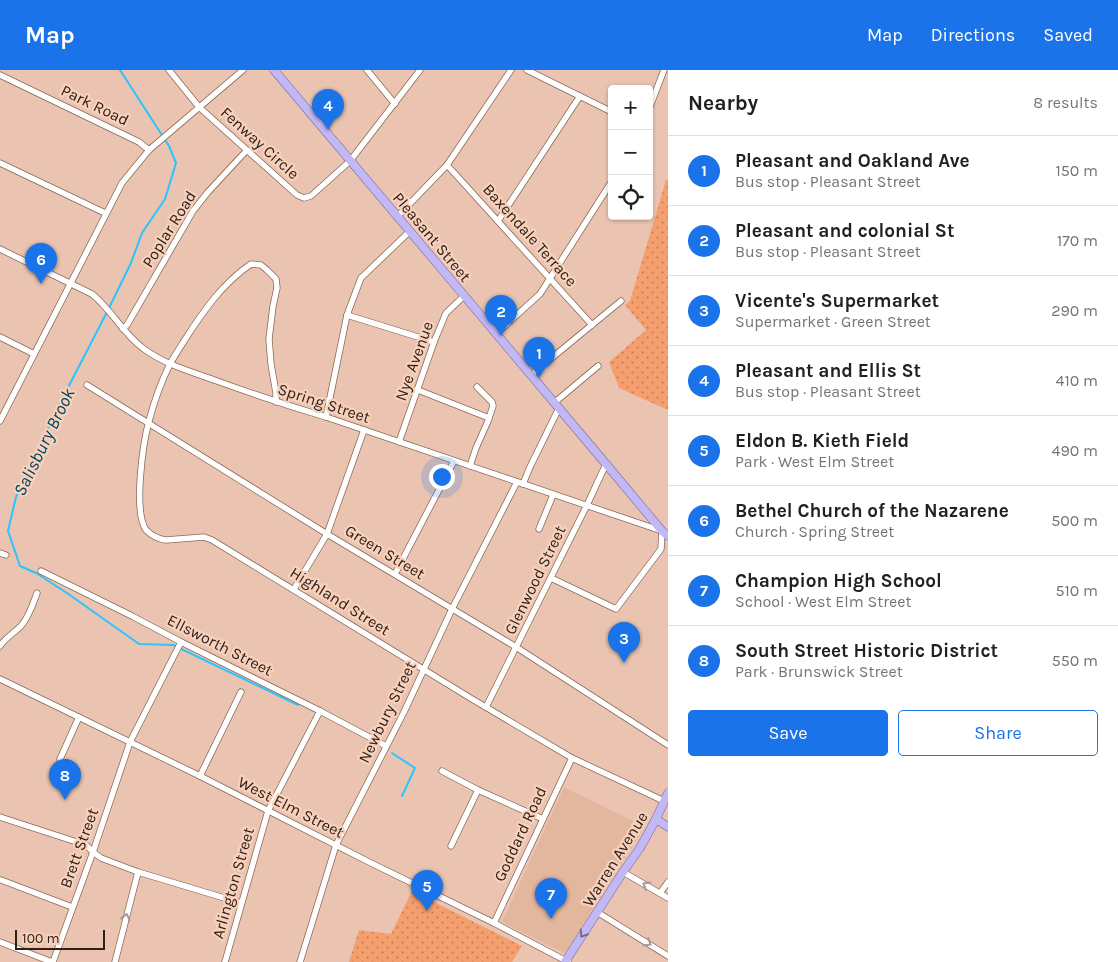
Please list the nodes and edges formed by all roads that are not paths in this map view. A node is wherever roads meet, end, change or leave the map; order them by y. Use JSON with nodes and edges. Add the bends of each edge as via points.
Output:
{"nodes":[{"id":1,"x":169,"y":70,"type":"edge"},
{"id":2,"x":243,"y":70,"type":"edge"},
{"id":3,"x":274,"y":70,"type":"edge"},
{"id":4,"x":367,"y":70,"type":"edge"},
{"id":5,"x":420,"y":70,"type":"edge"},
{"id":6,"x":512,"y":70,"type":"edge"},
{"id":7,"x":527,"y":70,"type":"edge"},
{"id":8,"x":664,"y":70,"type":"edge"},
{"id":9,"x":0,"y":75,"type":"edge"},
{"id":10,"x":580,"y":96,"type":"junction"},
{"id":11,"x":653,"y":99,"type":"edge"},
{"id":12,"x":394,"y":104,"type":"junction"},
{"id":13,"x":199,"y":107,"type":"junction"},
{"id":14,"x":608,"y":110,"type":"edge"},
{"id":15,"x":149,"y":150,"type":"junction"},
{"id":16,"x":247,"y":150,"type":"junction"},
{"id":17,"x":350,"y":161,"type":"junction"},
{"id":18,"x":0,"y":163,"type":"edge"},
{"id":19,"x":447,"y":165,"type":"junction"},
{"id":20,"x":608,"y":187,"type":"edge"},
{"id":21,"x":105,"y":213,"type":"junction"},
{"id":22,"x":397,"y":217,"type":"junction"},
{"id":23,"x":498,"y":221,"type":"junction"},
{"id":24,"x":410,"y":232,"type":"junction"},
{"id":25,"x":0,"y":249,"type":"edge"},
{"id":26,"x":550,"y":277,"type":"junction"},
{"id":27,"x":70,"y":284,"type":"junction"},
{"id":28,"x":464,"y":296,"type":"junction"},
{"id":29,"x":621,"y":301,"type":"dead end"},
{"id":30,"x":347,"y":315,"type":"junction"},
{"id":31,"x":592,"y":325,"type":"junction"},
{"id":32,"x":123,"y":329,"type":"junction"},
{"id":33,"x":497,"y":333,"type":"junction"},
{"id":34,"x":0,"y":337,"type":"edge"},
{"id":35,"x":434,"y":342,"type":"junction"},
{"id":36,"x":34,"y":354,"type":"junction"},
{"id":37,"x":170,"y":365,"type":"junction"},
{"id":38,"x":598,"y":366,"type":"dead end"},
{"id":39,"x":531,"y":375,"type":"junction"},
{"id":40,"x":87,"y":384,"type":"dead end"},
{"id":41,"x":478,"y":388,"type":"dead end"},
{"id":42,"x":418,"y":390,"type":"junction"},
{"id":43,"x":276,"y":402,"type":"junction"},
{"id":44,"x":557,"y":406,"type":"junction"},
{"id":45,"x":326,"y":417,"type":"junction"},
{"id":46,"x":489,"y":418,"type":"junction"},
{"id":47,"x":0,"y":421,"type":"edge"},
{"id":48,"x":148,"y":423,"type":"junction"},
{"id":49,"x":364,"y":430,"type":"junction"},
{"id":50,"x":399,"y":442,"type":"junction"},
{"id":51,"x":454,"y":461,"type":"junction"},
{"id":52,"x":606,"y":464,"type":"junction"},
{"id":53,"x":470,"y":466,"type":"junction"},
{"id":54,"x":520,"y":483,"type":"junction"},
{"id":55,"x":553,"y":495,"type":"junction"},
{"id":56,"x":587,"y":506,"type":"junction"},
{"id":57,"x":539,"y":529,"type":"dead end"},
{"id":58,"x":666,"y":533,"type":"edge"},
{"id":59,"x":327,"y":534,"type":"junction"},
{"id":60,"x":41,"y":571,"type":"dead end"},
{"id":61,"x":395,"y":574,"type":"junction"},
{"id":62,"x":551,"y":578,"type":"junction"},
{"id":63,"x":294,"y":589,"type":"junction"},
{"id":64,"x":37,"y":593,"type":"dead end"},
{"id":65,"x":452,"y":609,"type":"junction"},
{"id":66,"x":0,"y":646,"type":"edge"},
{"id":67,"x":179,"y":646,"type":"junction"},
{"id":68,"x":516,"y":647,"type":"junction"},
{"id":69,"x":424,"y":669,"type":"junction"},
{"id":70,"x":0,"y":679,"type":"edge"},
{"id":71,"x":241,"y":692,"type":"dead end"},
{"id":72,"x":486,"y":707,"type":"junction"},
{"id":73,"x":320,"y":711,"type":"junction"},
{"id":74,"x":79,"y":717,"type":"junction"},
{"id":75,"x":130,"y":742,"type":"junction"},
{"id":76,"x":668,"y":745,"type":"edge"},
{"id":77,"x":386,"y":746,"type":"junction"},
{"id":78,"x":572,"y":758,"type":"junction"},
{"id":79,"x":60,"y":760,"type":"dead end"},
{"id":80,"x":442,"y":771,"type":"dead end"},
{"id":81,"x":200,"y":776,"type":"junction"},
{"id":82,"x":478,"y":790,"type":"junction"},
{"id":83,"x":666,"y":802,"type":"edge"},
{"id":84,"x":268,"y":810,"type":"junction"},
{"id":85,"x":0,"y":817,"type":"edge"},
{"id":86,"x":543,"y":819,"type":"junction"},
{"id":87,"x":656,"y":819,"type":"junction"},
{"id":88,"x":668,"y":827,"type":"edge"},
{"id":89,"x":336,"y":845,"type":"junction"},
{"id":90,"x":451,"y":846,"type":"dead end"},
{"id":91,"x":93,"y":852,"type":"junction"},
{"id":92,"x":138,"y":872,"type":"junction"},
{"id":93,"x":623,"y":872,"type":"junction"},
{"id":94,"x":1,"y":880,"type":"dead end"},
{"id":95,"x":668,"y":882,"type":"edge"},
{"id":96,"x":660,"y":893,"type":"junction"},
{"id":97,"x":668,"y":898,"type":"edge"},
{"id":98,"x":242,"y":903,"type":"junction"},
{"id":99,"x":72,"y":907,"type":"junction"},
{"id":100,"x":597,"y":912,"type":"junction"},
{"id":101,"x":494,"y":923,"type":"junction"},
{"id":102,"x":0,"y":942,"type":"edge"},
{"id":103,"x":668,"y":956,"type":"edge"},
{"id":104,"x":53,"y":962,"type":"edge"},
{"id":105,"x":115,"y":962,"type":"edge"},
{"id":106,"x":225,"y":962,"type":"edge"},
{"id":107,"x":300,"y":962,"type":"edge"},
{"id":108,"x":567,"y":962,"type":"edge"}],
"edges":[{"from":1,"to":13,"type":"street","name":"Fenway Circle"},
{"from":2,"to":13,"type":"street"},
{"from":3,"to":17,"type":"main road","name":"Pleasant Street"},
{"from":4,"to":12,"type":"street"},
{"from":5,"to":12,"type":"street"},
{"from":6,"to":19,"type":"street"},
{"from":7,"to":10,"type":"street"},
{"from":8,"to":11,"type":"street"},
{"from":9,"to":15,"type":"street","name":"Park Road","via":[[139,142]]},
{"from":10,"to":14,"type":"street"},
{"from":10,"to":23,"type":"street"},
{"from":12,"to":17,"type":"street"},
{"from":13,"to":15,"type":"street"},
{"from":13,"to":16,"type":"street","name":"Fenway Circle"},
{"from":15,"to":21,"type":"street","via":[[122,183]]},
{"from":16,"to":17,"type":"street","name":"Fenway Circle","via":[[304,198],[311,196]]},
{"from":16,"to":32,"type":"street","name":"Poplar Road","via":[[193,211]]},
{"from":17,"to":22,"type":"main road","name":"Pleasant Street"},
{"from":18,"to":21,"type":"street"},
{"from":19,"to":22,"type":"street"},
{"from":19,"to":23,"type":"street","name":"Baxendale Terrace"},
{"from":20,"to":26,"type":"street"},
{"from":21,"to":27,"type":"street"},
{"from":22,"to":24,"type":"main road","name":"Pleasant Street"},
{"from":23,"to":26,"type":"street","name":"Baxendale Terrace"},
{"from":24,"to":28,"type":"main road","name":"Pleasant Street"},
{"from":24,"to":30,"type":"street","via":[[361,278]]},
{"from":25,"to":27,"type":"street","name":"Spring Street"},
{"from":26,"to":31,"type":"street","name":"Baxendale Terrace"},
{"from":26,"to":33,"type":"street","via":[[540,294]]},
{"from":27,"to":32,"type":"street","name":"Spring Street","via":[[92,294]]},
{"from":27,"to":36,"type":"street"},
{"from":28,"to":33,"type":"main road","name":"Pleasant Street"},
{"from":28,"to":35,"type":"street","name":"Nye Avenue","via":[[446,313]]},
{"from":29,"to":31,"type":"street"},
{"from":30,"to":35,"type":"street"},
{"from":30,"to":45,"type":"street"},
{"from":31,"to":39,"type":"street"},
{"from":32,"to":37,"type":"street","name":"Spring Street","via":[[144,349]]},
{"from":33,"to":39,"type":"main road","name":"Pleasant Street"},
{"from":34,"to":36,"type":"street"},
{"from":35,"to":42,"type":"street","name":"Nye Avenue"},
{"from":36,"to":47,"type":"street"},
{"from":37,"to":43,"type":"street","name":"Spring Street"},
{"from":37,"to":43,"type":"street","name":"Highland Street","via":[[203,312],[226,284],[251,264],[261,265],[276,279],[278,288],[269,339]]},
{"from":37,"to":48,"type":"street","name":"Highland Street"},
{"from":38,"to":44,"type":"street"},
{"from":39,"to":44,"type":"main road","name":"Pleasant Street"},
{"from":40,"to":48,"type":"street","name":"Green Street"},
{"from":41,"to":46,"type":"street","via":[[492,402]]},
{"from":42,"to":46,"type":"street"},
{"from":42,"to":50,"type":"street","name":"Nye Avenue"},
{"from":43,"to":45,"type":"street","name":"Spring Street"},
{"from":44,"to":52,"type":"main road","name":"Pleasant Street"},
{"from":44,"to":54,"type":"street","name":"Newbury Street"},
{"from":45,"to":49,"type":"street","name":"Spring Street"},
{"from":46,"to":53,"type":"street"},
{"from":48,"to":59,"type":"street","name":"Green Street"},
{"from":48,"to":63,"type":"street","name":"Highland Street","via":[[139,496],[146,530],[161,539],[204,537],[212,540]]},
{"from":49,"to":50,"type":"street","name":"Spring Street"},
{"from":49,"to":59,"type":"street"},
{"from":50,"to":51,"type":"street","name":"Spring Street"},
{"from":51,"to":53,"type":"street","name":"Spring Street"},
{"from":51,"to":61,"type":"street"},
{"from":52,"to":56,"type":"street","name":"Glenwood Street"},
{"from":52,"to":58,"type":"main road","name":"Pleasant Street"},
{"from":53,"to":54,"type":"street","name":"Spring Street"},
{"from":54,"to":55,"type":"street","name":"Spring Street"},
{"from":54,"to":65,"type":"street","name":"Newbury Street"},
{"from":55,"to":56,"type":"street","name":"Spring Street"},
{"from":55,"to":57,"type":"street"},
{"from":56,"to":58,"type":"street","name":"Spring Street"},
{"from":56,"to":62,"type":"street","name":"Glenwood Street"},
{"from":58,"to":62,"type":"street","via":[[661,550],[616,609]]},
{"from":59,"to":61,"type":"street","name":"Green Street"},
{"from":59,"to":63,"type":"street"},
{"from":60,"to":67,"type":"street","name":"Ellsworth Street","via":[[132,616]]},
{"from":61,"to":65,"type":"street","name":"Green Street"},
{"from":62,"to":68,"type":"street","name":"Glenwood Street"},
{"from":63,"to":69,"type":"street","name":"Highland Street"},
{"from":64,"to":66,"type":"street","via":[[22,625]]},
{"from":65,"to":68,"type":"street","name":"Green Street"},
{"from":65,"to":69,"type":"street","name":"Newbury Street"},
{"from":67,"to":73,"type":"street","name":"Ellsworth Street"},
{"from":67,"to":75,"type":"street","name":"Brett Street"},
{"from":68,"to":72,"type":"street","name":"Glenwood Street"},
{"from":68,"to":76,"type":"street","name":"Green Street"},
{"from":69,"to":72,"type":"street","name":"Highland Street"},
{"from":69,"to":77,"type":"street","name":"Newbury Street"},
{"from":70,"to":74,"type":"street","name":"West Elm Street"},
{"from":71,"to":81,"type":"street"},
{"from":72,"to":78,"type":"street","name":"Highland Street"},
{"from":73,"to":77,"type":"street","name":"Ellsworth Street"},
{"from":73,"to":84,"type":"street","name":"Arlington Street"},
{"from":74,"to":75,"type":"street","name":"West Elm Street"},
{"from":74,"to":79,"type":"street"},
{"from":75,"to":81,"type":"street","name":"West Elm Street"},
{"from":75,"to":91,"type":"street","name":"Brett Street"},
{"from":77,"to":89,"type":"street","name":"Newbury Street"},
{"from":78,"to":83,"type":"street","name":"Highland Street"},
{"from":78,"to":86,"type":"street","name":"Goddard Road"},
{"from":80,"to":82,"type":"street"},
{"from":81,"to":84,"type":"street","name":"West Elm Street"},
{"from":82,"to":86,"type":"street"},
{"from":82,"to":90,"type":"street"},
{"from":83,"to":87,"type":"main road","name":"Warren Avenue"},
{"from":84,"to":89,"type":"street","name":"West Elm Street"},
{"from":84,"to":98,"type":"street","name":"Arlington Street"},
{"from":85,"to":91,"type":"street","via":[[86,845]]},
{"from":86,"to":101,"type":"street","name":"Goddard Road"},
{"from":87,"to":88,"type":"main road"},
{"from":87,"to":93,"type":"main road","name":"Warren Avenue"},
{"from":89,"to":101,"type":"street","name":"West Elm Street"},
{"from":89,"to":107,"type":"street","name":"Newbury Street"},
{"from":91,"to":92,"type":"street"},
{"from":91,"to":99,"type":"street","name":"Brett Street"},
{"from":92,"to":98,"type":"street"},
{"from":105,"to":92,"type":"street","one_way":true},
{"from":96,"to":93,"type":"street","one_way":true},
{"from":93,"to":100,"type":"main road","name":"Warren Avenue"},
{"from":94,"to":99,"type":"street"},
{"from":95,"to":96,"type":"street"},
{"from":96,"to":97,"type":"street"},
{"from":98,"to":106,"type":"street","name":"Arlington Street"},
{"from":99,"to":104,"type":"street","name":"Brett Street"},
{"from":100,"to":103,"type":"street","one_way":true},
{"from":100,"to":108,"type":"main road","name":"Warren Avenue","one_way":true},
{"from":101,"to":108,"type":"street","name":"West Elm Street"},
{"from":102,"to":104,"type":"street"}]}
